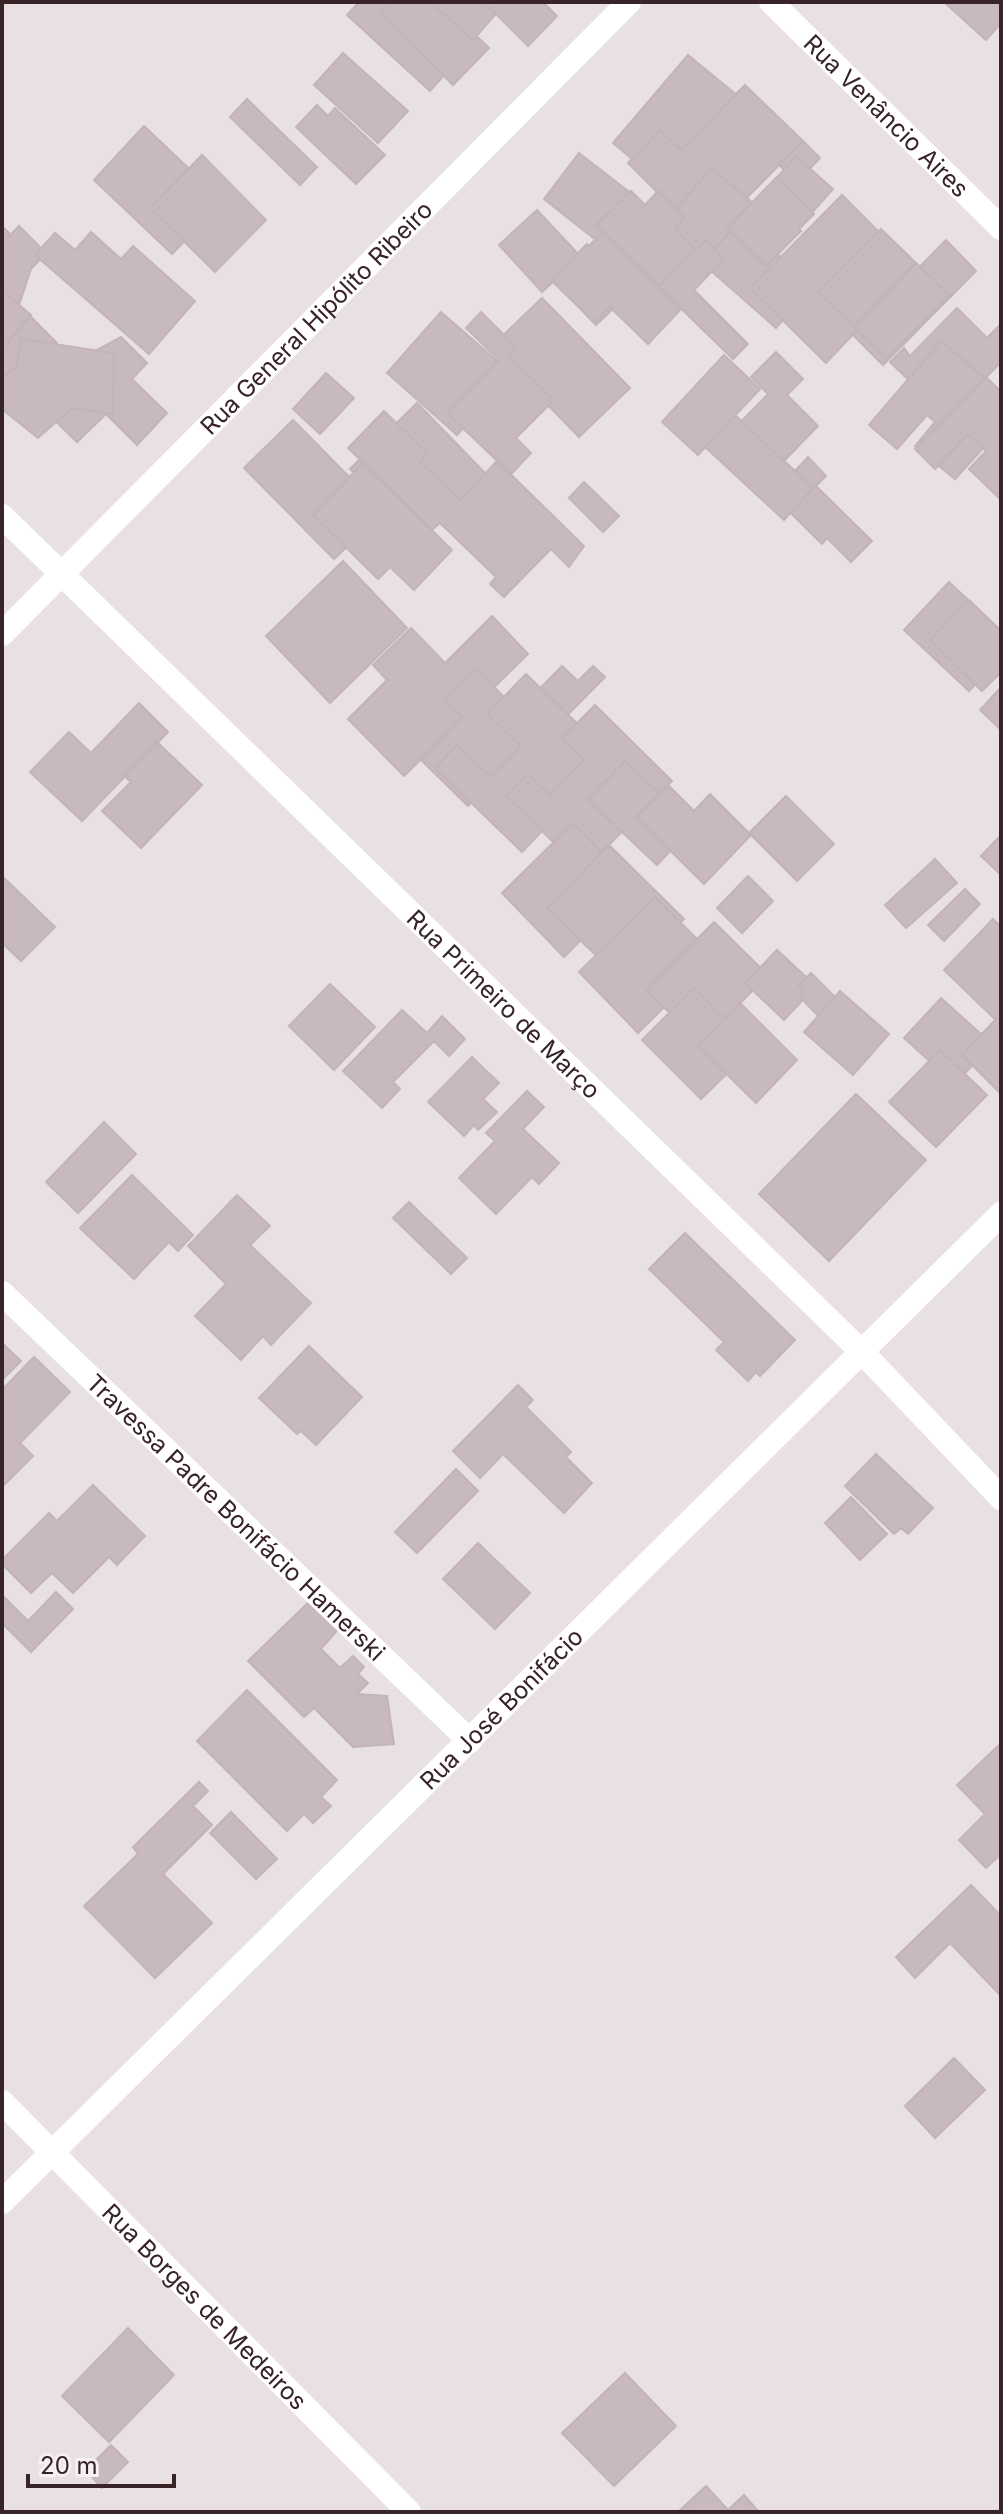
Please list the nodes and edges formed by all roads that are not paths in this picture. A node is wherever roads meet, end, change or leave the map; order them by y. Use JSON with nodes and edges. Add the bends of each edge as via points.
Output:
{"nodes":[{"id":1,"x":629,"y":2,"type":"edge"},
{"id":2,"x":771,"y":2,"type":"edge"},
{"id":3,"x":1001,"y":228,"type":"edge"},
{"id":4,"x":2,"y":516,"type":"edge"},
{"id":5,"x":62,"y":575,"type":"junction"},
{"id":6,"x":2,"y":634,"type":"edge"},
{"id":7,"x":1001,"y":1214,"type":"edge"},
{"id":8,"x":2,"y":1293,"type":"edge"},
{"id":9,"x":862,"y":1352,"type":"junction"},
{"id":10,"x":1001,"y":1498,"type":"edge"},
{"id":11,"x":470,"y":1741,"type":"junction"},
{"id":12,"x":2,"y":2102,"type":"edge"},
{"id":13,"x":52,"y":2152,"type":"junction"},
{"id":14,"x":2,"y":2202,"type":"edge"},
{"id":15,"x":409,"y":2512,"type":"edge"}],
"edges":[{"from":1,"to":5,"type":"street","name":"Rua General Hipólito Ribeiro"},
{"from":2,"to":3,"type":"street","name":"Rua Venâncio Aires"},
{"from":4,"to":5,"type":"street","name":"Rua Primeiro de Março"},
{"from":5,"to":6,"type":"street","name":"Rua General Hipólito Ribeiro"},
{"from":5,"to":9,"type":"street","name":"Rua Primeiro de Março"},
{"from":7,"to":9,"type":"street","name":"Rua José Bonifácio"},
{"from":8,"to":11,"type":"street","name":"Travessa Padre Bonifácio Hamerski"},
{"from":9,"to":10,"type":"street","name":"Rua Primeiro de Março"},
{"from":9,"to":11,"type":"street","name":"Rua José Bonifácio"},
{"from":11,"to":13,"type":"street","name":"Rua José Bonifácio"},
{"from":12,"to":13,"type":"street","name":"Rua Borges de Medeiros"},
{"from":13,"to":14,"type":"street","name":"Rua José Bonifácio"},
{"from":13,"to":15,"type":"street","name":"Rua Borges de Medeiros"}]}
